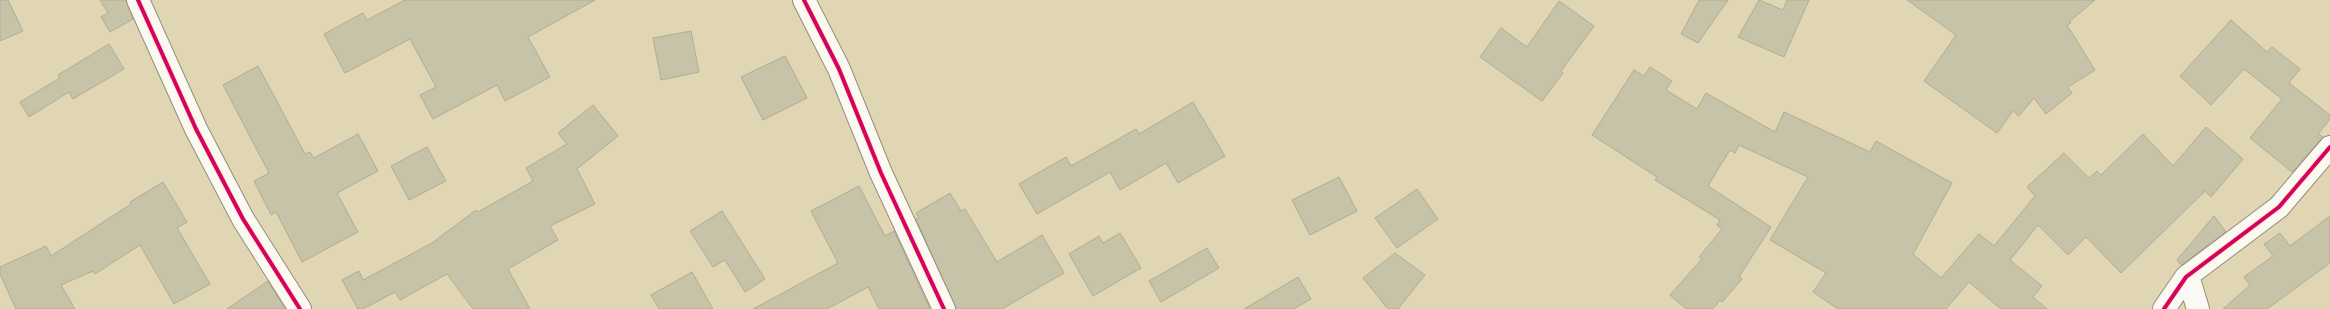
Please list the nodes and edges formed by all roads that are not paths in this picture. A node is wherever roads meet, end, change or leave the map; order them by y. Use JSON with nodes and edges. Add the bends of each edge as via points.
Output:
{"nodes":[{"id":1,"x":138,"y":0,"type":"edge"},
{"id":2,"x":804,"y":0,"type":"edge"},
{"id":3,"x":2330,"y":147,"type":"edge"},
{"id":4,"x":2188,"y":276,"type":"junction"},
{"id":5,"x":300,"y":309,"type":"edge"},
{"id":6,"x":944,"y":309,"type":"edge"},
{"id":7,"x":2164,"y":309,"type":"edge"},
{"id":8,"x":2198,"y":309,"type":"edge"}],
"edges":[{"from":1,"to":5,"type":"street","via":[[196,129],[243,219]]},
{"from":2,"to":6,"type":"street","via":[[839,69]]},
{"from":3,"to":4,"type":"street","via":[[2279,207]]},
{"from":4,"to":7,"type":"street"},
{"from":4,"to":8,"type":"street"}]}
